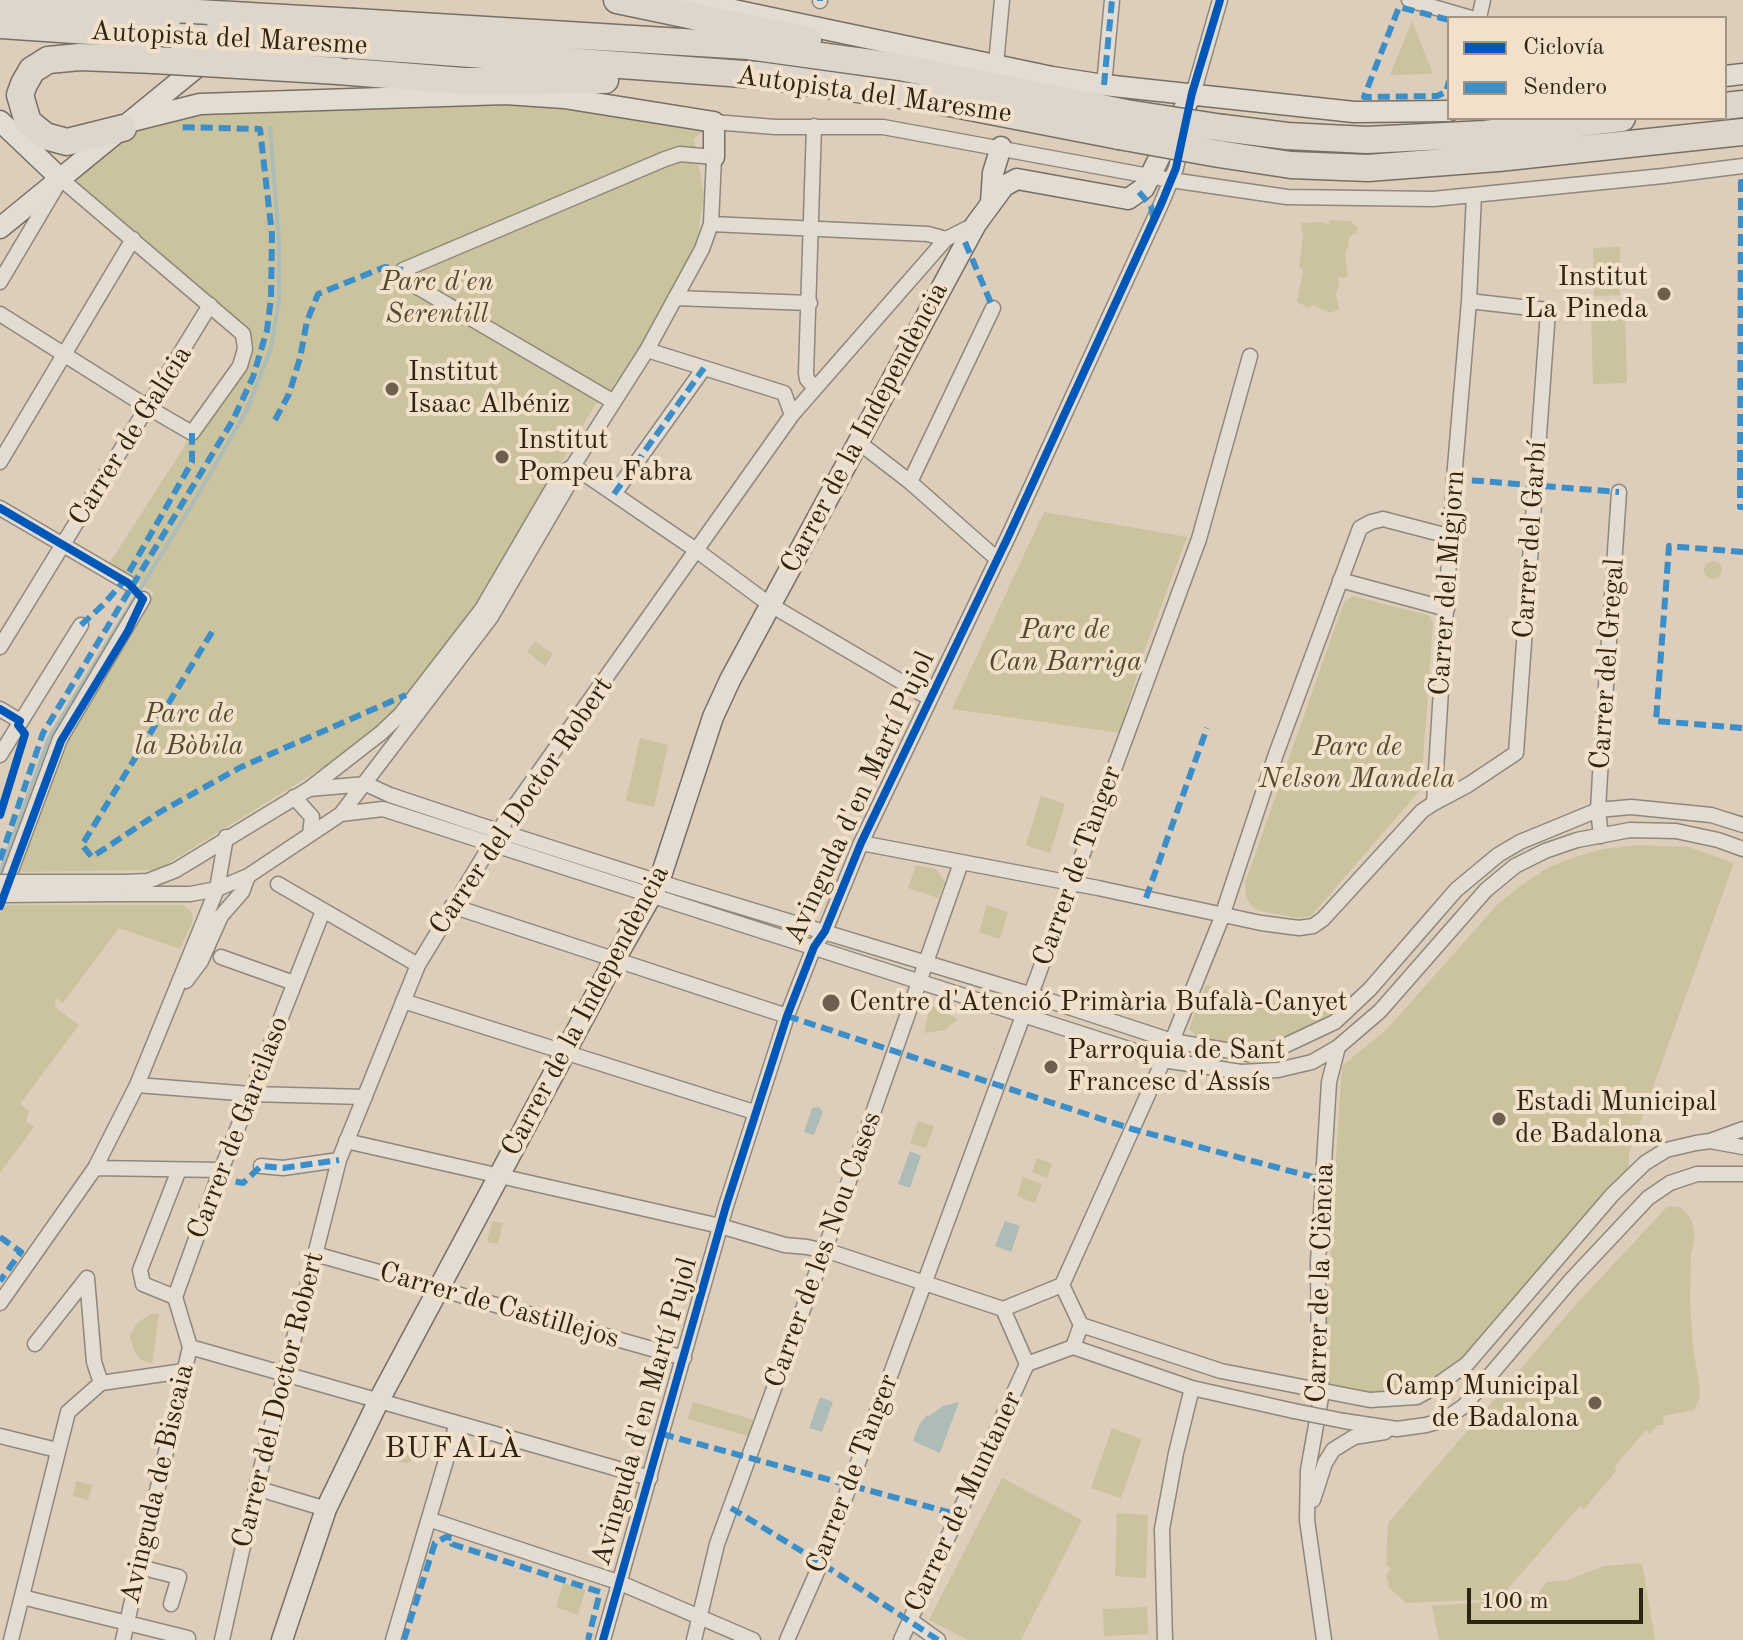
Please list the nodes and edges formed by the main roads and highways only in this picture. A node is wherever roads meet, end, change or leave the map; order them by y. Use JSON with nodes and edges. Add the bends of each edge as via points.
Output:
{"nodes":[{"id":1,"x":617,"y":0,"type":"edge"},
{"id":2,"x":0,"y":1,"type":"edge"},
{"id":3,"x":0,"y":25,"type":"edge"},
{"id":4,"x":352,"y":33,"type":"junction"},
{"id":5,"x":900,"y":67,"type":"junction"},
{"id":6,"x":757,"y":75,"type":"junction"},
{"id":7,"x":1605,"y":120,"type":"edge"},
{"id":8,"x":127,"y":124,"type":"road end"},
{"id":9,"x":1123,"y":125,"type":"junction"},
{"id":10,"x":1743,"y":132,"type":"edge"}],
"edges":[{"from":1,"to":5,"type":"highway","via":[[792,35]]},
{"from":2,"to":4,"type":"highway","name":"Autopista del Maresme","bridge":true,"via":[[215,14]]},
{"from":3,"to":4,"type":"highway","name":"Autopista del Maresme","bridge":true,"via":[[179,37]]},
{"from":4,"to":5,"type":"highway","name":"Autopista del Maresme","via":[[748,46]]},
{"from":4,"to":6,"type":"highway","name":"Autopista del Maresme"},
{"from":5,"to":9,"type":"highway","name":"Autopista del Maresme"},
{"from":6,"to":8,"type":"highway","bridge":true,"via":[[464,81],[80,57],[48,60],[32,70],[20,95],[28,122],[45,136],[67,142]]},
{"from":6,"to":9,"type":"highway","name":"Autopista del Maresme"},
{"from":7,"to":9,"type":"highway","name":"Autopista del Maresme","bridge":true,"via":[[1367,140]]},
{"from":9,"to":10,"type":"highway","name":"Autopista del Maresme","bridge":true,"via":[[1291,165],[1346,169]]}]}
